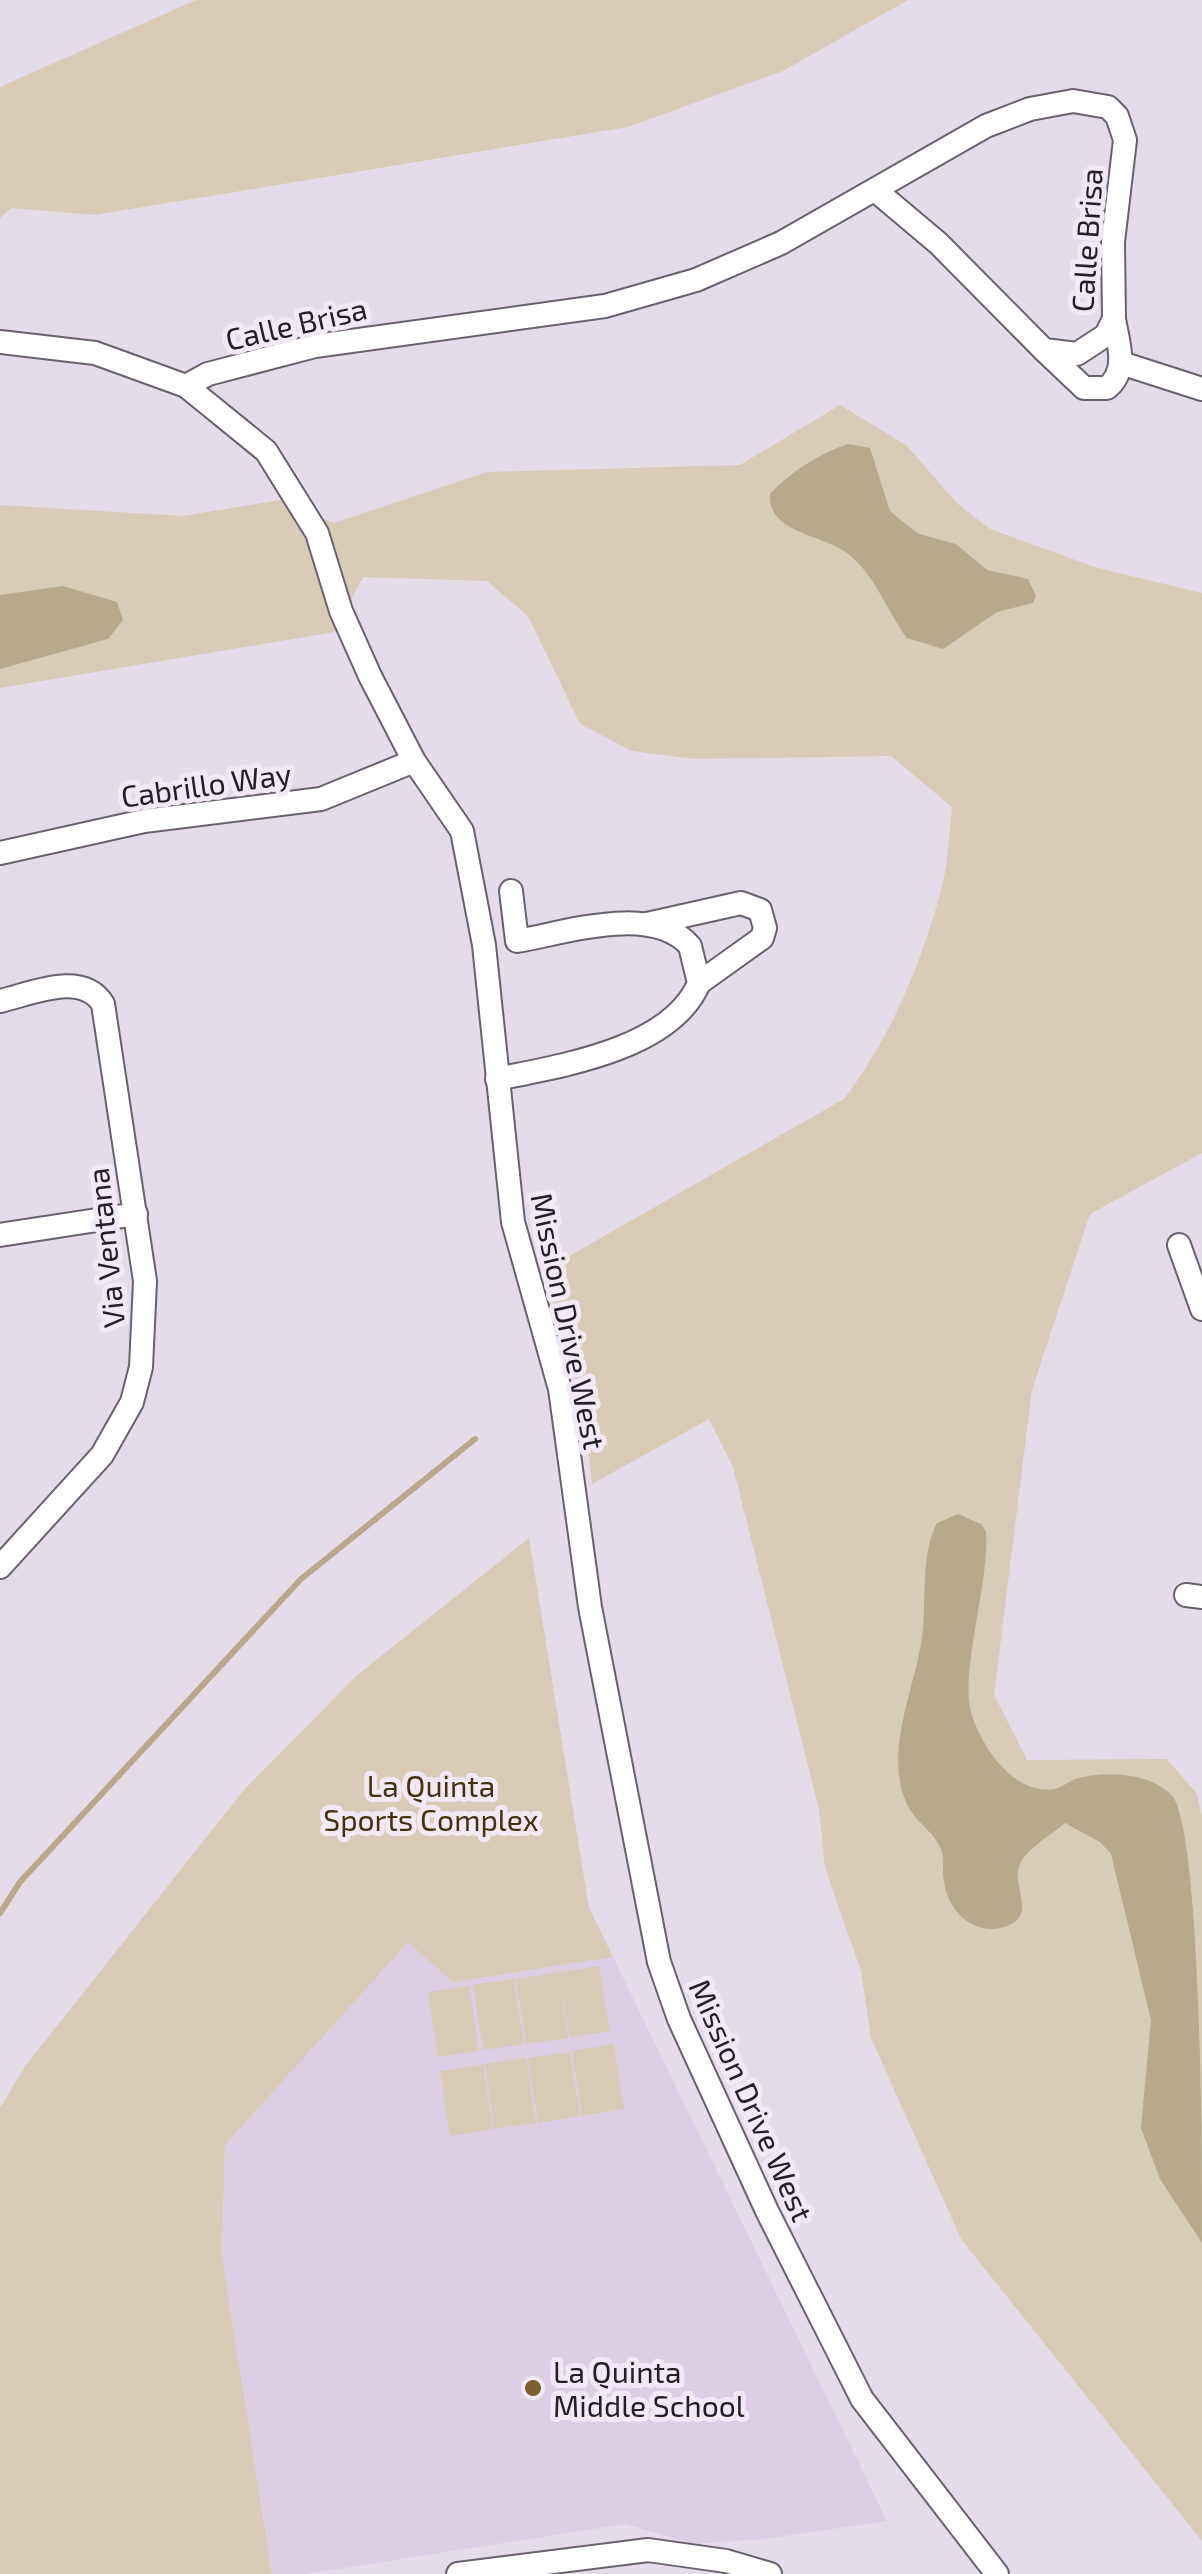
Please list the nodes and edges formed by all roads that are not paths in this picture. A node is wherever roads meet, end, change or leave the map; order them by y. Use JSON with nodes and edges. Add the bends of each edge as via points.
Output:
{"nodes":[{"id":1,"x":875,"y":190,"type":"junction"},
{"id":2,"x":1114,"y":318,"type":"junction"},
{"id":3,"x":0,"y":342,"type":"edge"},
{"id":4,"x":1044,"y":350,"type":"junction"},
{"id":5,"x":1121,"y":363,"type":"junction"},
{"id":6,"x":186,"y":386,"type":"junction"},
{"id":7,"x":1202,"y":389,"type":"edge"},
{"id":8,"x":414,"y":762,"type":"junction"},
{"id":9,"x":0,"y":853,"type":"edge"},
{"id":10,"x":511,"y":891,"type":"dead end"},
{"id":11,"x":638,"y":926,"type":"junction"},
{"id":12,"x":698,"y":983,"type":"junction"},
{"id":13,"x":0,"y":1001,"type":"edge"},
{"id":14,"x":496,"y":1079,"type":"junction"},
{"id":15,"x":136,"y":1214,"type":"junction"},
{"id":16,"x":0,"y":1235,"type":"edge"},
{"id":17,"x":1179,"y":1245,"type":"dead end"},
{"id":18,"x":1202,"y":1309,"type":"edge"},
{"id":19,"x":0,"y":1567,"type":"edge"},
{"id":20,"x":458,"y":2574,"type":"edge"},
{"id":21,"x":728,"y":2574,"type":"edge"},
{"id":22,"x":770,"y":2574,"type":"edge"},
{"id":23,"x":997,"y":2574,"type":"edge"}],
"edges":[{"from":1,"to":2,"type":"street","name":"Calle Brisa","via":[[951,144],[1030,110],[1073,101],[1108,107],[1125,140],[1113,242]]},
{"from":1,"to":4,"type":"street","name":"Calle Brisa"},
{"from":1,"to":6,"type":"street","name":"Calle Brisa","via":[[781,243],[696,280],[606,306],[350,338]]},
{"from":2,"to":4,"type":"street","name":"Calle Brisa","via":[[1093,347],[1077,354]]},
{"from":2,"to":5,"type":"street"},
{"from":3,"to":6,"type":"street","name":"Mission Drive West","via":[[94,354]]},
{"from":4,"to":5,"type":"street","via":[[1084,388],[1107,388]]},
{"from":5,"to":7,"type":"street"},
{"from":6,"to":8,"type":"street","name":"Mission Drive West","via":[[266,451],[317,533],[341,610]]},
{"from":8,"to":9,"type":"street","name":"Cabrillo Way","via":[[321,798],[144,821]]},
{"from":8,"to":14,"type":"street","name":"Mission Drive West","via":[[462,831],[484,946]]},
{"from":10,"to":11,"type":"street","via":[[518,941]]},
{"from":11,"to":12,"type":"street","via":[[682,937],[696,958]]},
{"from":11,"to":12,"type":"street","via":[[741,903],[760,910],[762,938]]},
{"from":12,"to":14,"type":"street","via":[[683,1009],[629,1043],[579,1062]]},
{"from":13,"to":15,"type":"street","name":"Via Ventana","via":[[64,986],[98,997],[107,1014]]},
{"from":14,"to":23,"type":"street","name":"Mission Drive West","via":[[513,1222],[560,1389],[590,1607],[660,1962],[679,2019],[862,2400]]},
{"from":15,"to":16,"type":"street"},
{"from":15,"to":19,"type":"street","name":"Via Ventana","via":[[147,1314],[132,1402],[102,1456]]},
{"from":17,"to":18,"type":"street"},
{"from":20,"to":22,"type":"street","via":[[648,2550]]},
{"from":21,"to":22,"type":"street"}]}
